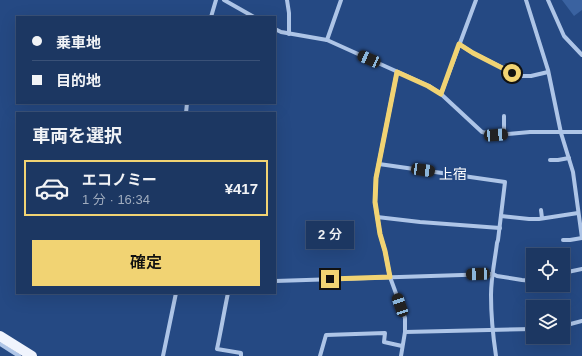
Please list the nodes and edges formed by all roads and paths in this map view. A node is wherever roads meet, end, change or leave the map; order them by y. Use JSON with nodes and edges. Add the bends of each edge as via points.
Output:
{"nodes":[{"id":1,"x":216,"y":0,"type":"edge"},
{"id":2,"x":224,"y":0,"type":"edge"},
{"id":3,"x":287,"y":0,"type":"edge"},
{"id":4,"x":341,"y":0,"type":"edge"},
{"id":5,"x":476,"y":0,"type":"edge"},
{"id":6,"x":526,"y":0,"type":"edge"},
{"id":7,"x":548,"y":0,"type":"edge"},
{"id":8,"x":210,"y":16,"type":"edge"},
{"id":9,"x":252,"y":16,"type":"edge"},
{"id":10,"x":276,"y":30,"type":"edge"},
{"id":11,"x":290,"y":34,"type":"junction"},
{"id":12,"x":326,"y":40,"type":"junction"},
{"id":13,"x":459,"y":44,"type":"junction"},
{"id":14,"x":582,"y":55,"type":"edge"},
{"id":15,"x":397,"y":72,"type":"junction"},
{"id":16,"x":548,"y":72,"type":"junction"},
{"id":17,"x":441,"y":94,"type":"junction"},
{"id":18,"x":504,"y":116,"type":"dead end"},
{"id":19,"x":561,"y":132,"type":"junction"},
{"id":20,"x":582,"y":132,"type":"edge"},
{"id":21,"x":504,"y":135,"type":"junction"},
{"id":22,"x":569,"y":158,"type":"junction"},
{"id":23,"x":550,"y":160,"type":"dead end"},
{"id":24,"x":379,"y":164,"type":"junction"},
{"id":25,"x":541,"y":210,"type":"dead end"},
{"id":26,"x":578,"y":213,"type":"junction"},
{"id":27,"x":501,"y":216,"type":"junction"},
{"id":28,"x":377,"y":218,"type":"junction"},
{"id":29,"x":542,"y":218,"type":"junction"},
{"id":30,"x":500,"y":228,"type":"junction"},
{"id":31,"x":582,"y":232,"type":"edge"},
{"id":32,"x":582,"y":238,"type":"edge"},
{"id":33,"x":562,"y":240,"type":"dead end"},
{"id":34,"x":582,"y":269,"type":"edge"},
{"id":35,"x":570,"y":272,"type":"edge"},
{"id":36,"x":493,"y":274,"type":"junction"},
{"id":37,"x":390,"y":277,"type":"junction"},
{"id":38,"x":526,"y":280,"type":"edge"},
{"id":39,"x":276,"y":281,"type":"edge"},
{"id":40,"x":176,"y":294,"type":"edge"},
{"id":41,"x":228,"y":294,"type":"edge"},
{"id":42,"x":582,"y":321,"type":"edge"},
{"id":43,"x":570,"y":324,"type":"edge"},
{"id":44,"x":526,"y":329,"type":"edge"},
{"id":45,"x":492,"y":331,"type":"junction"},
{"id":46,"x":405,"y":332,"type":"junction"},
{"id":47,"x":0,"y":336,"type":"edge"},
{"id":48,"x":0,"y":344,"type":"edge"},
{"id":49,"x":402,"y":346,"type":"junction"},
{"id":50,"x":19,"y":356,"type":"edge"},
{"id":51,"x":32,"y":356,"type":"edge"},
{"id":52,"x":164,"y":356,"type":"edge"},
{"id":53,"x":241,"y":356,"type":"edge"},
{"id":54,"x":320,"y":356,"type":"edge"},
{"id":55,"x":401,"y":356,"type":"edge"},
{"id":56,"x":496,"y":356,"type":"edge"}],
"edges":[{"from":1,"to":8,"type":"street"},
{"from":2,"to":9,"type":"street"},
{"from":3,"to":11,"type":"street"},
{"from":4,"to":12,"type":"street"},
{"from":5,"to":13,"type":"street"},
{"from":6,"to":16,"type":"street"},
{"from":7,"to":14,"type":"street","via":[[564,36]]},
{"from":10,"to":11,"type":"street"},
{"from":11,"to":12,"type":"street"},
{"from":12,"to":15,"type":"street"},
{"from":13,"to":16,"type":"street","via":[[519,76]]},
{"from":13,"to":17,"type":"street"},
{"from":15,"to":17,"type":"street"},
{"from":15,"to":24,"type":"street"},
{"from":16,"to":19,"type":"street"},
{"from":17,"to":21,"type":"street","via":[[482,132]]},
{"from":18,"to":21,"type":"street"},
{"from":19,"to":20,"type":"street"},
{"from":19,"to":21,"type":"street"},
{"from":19,"to":22,"type":"street"},
{"from":22,"to":23,"type":"street"},
{"from":22,"to":26,"type":"street"},
{"from":24,"to":27,"type":"street","via":[[505,182]]},
{"from":24,"to":28,"type":"street","via":[[375,202]]},
{"from":25,"to":29,"type":"street"},
{"from":26,"to":29,"type":"street"},
{"from":26,"to":31,"type":"street"},
{"from":27,"to":29,"type":"street"},
{"from":27,"to":30,"type":"street"},
{"from":28,"to":30,"type":"street"},
{"from":28,"to":37,"type":"street"},
{"from":30,"to":36,"type":"street"},
{"from":31,"to":32,"type":"street"},
{"from":32,"to":33,"type":"street"},
{"from":34,"to":35,"type":"street"},
{"from":36,"to":37,"type":"street"},
{"from":36,"to":38,"type":"street"},
{"from":36,"to":45,"type":"street"},
{"from":37,"to":39,"type":"street"},
{"from":37,"to":46,"type":"street","via":[[405,318]]},
{"from":40,"to":52,"type":"street"},
{"from":41,"to":53,"type":"street","via":[[217,349],[241,352]]},
{"from":42,"to":43,"type":"street"},
{"from":44,"to":45,"type":"street"},
{"from":45,"to":46,"type":"street"},
{"from":45,"to":56,"type":"street"},
{"from":46,"to":49,"type":"street"},
{"from":47,"to":51,"type":"main road"},
{"from":48,"to":50,"type":"street"},
{"from":49,"to":54,"type":"street","via":[[384,342],[385,333],[326,335]]},
{"from":49,"to":55,"type":"street"}]}
